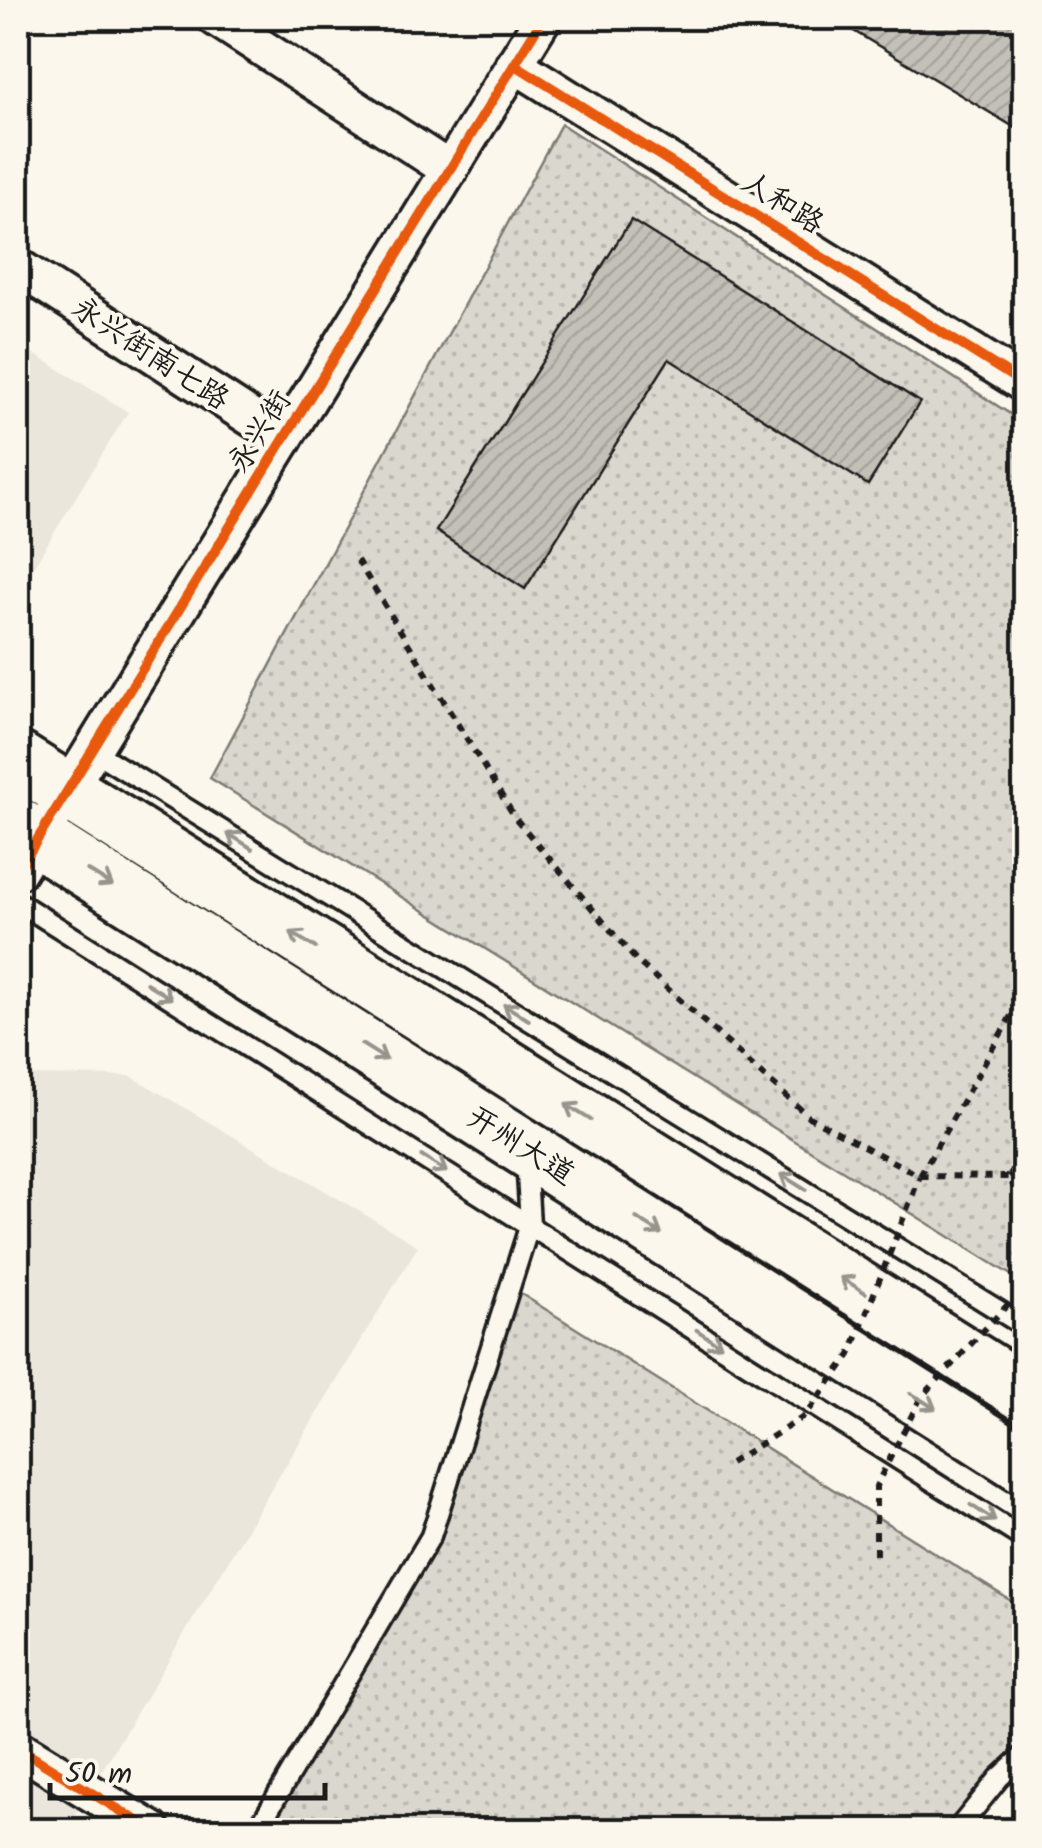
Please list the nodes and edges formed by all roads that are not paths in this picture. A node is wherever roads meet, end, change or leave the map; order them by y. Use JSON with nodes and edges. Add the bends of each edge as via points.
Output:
{"nodes":[{"id":1,"x":216,"y":18,"type":"edge"},
{"id":2,"x":543,"y":18,"type":"edge"},
{"id":3,"x":514,"y":64,"type":"junction"},
{"id":4,"x":450,"y":170,"type":"junction"},
{"id":5,"x":18,"y":267,"type":"edge"},
{"id":6,"x":1024,"y":384,"type":"edge"},
{"id":7,"x":284,"y":438,"type":"junction"},
{"id":8,"x":18,"y":760,"type":"edge"},
{"id":9,"x":79,"y":771,"type":"junction"},
{"id":10,"x":24,"y":845,"type":"edge"},
{"id":11,"x":18,"y":902,"type":"edge"},
{"id":12,"x":525,"y":1148,"type":"junction"},
{"id":13,"x":530,"y":1224,"type":"junction"},
{"id":14,"x":1024,"y":1326,"type":"edge"},
{"id":15,"x":1024,"y":1393,"type":"edge"},
{"id":16,"x":1024,"y":1465,"type":"edge"},
{"id":17,"x":1024,"y":1540,"type":"edge"},
{"id":18,"x":18,"y":1748,"type":"edge"},
{"id":19,"x":1024,"y":1755,"type":"edge"},
{"id":20,"x":152,"y":1830,"type":"edge"},
{"id":21,"x":256,"y":1830,"type":"edge"},
{"id":22,"x":957,"y":1830,"type":"edge"}],
"edges":[{"from":1,"to":4,"type":"street"},
{"from":2,"to":3,"type":"street","name":"永兴街"},
{"from":3,"to":4,"type":"street","name":"永兴街"},
{"from":3,"to":6,"type":"street","name":"人和路"},
{"from":4,"to":7,"type":"street","name":"永兴街"},
{"from":5,"to":7,"type":"street","name":"永兴街南七路"},
{"from":7,"to":9,"type":"street","name":"永兴街"},
{"from":8,"to":9,"type":"highway","name":"开州大道"},
{"from":9,"to":10,"type":"street","name":"永兴街"},
{"from":14,"to":9,"type":"lane","one_way":true},
{"from":15,"to":9,"type":"highway","name":"开州大道","one_way":true},
{"from":10,"to":12,"type":"highway","name":"开州大道","one_way":true},
{"from":11,"to":13,"type":"lane","one_way":true},
{"from":12,"to":13,"type":"lane"},
{"from":12,"to":16,"type":"highway","name":"开州大道","one_way":true},
{"from":13,"to":17,"type":"lane","one_way":true},
{"from":13,"to":21,"type":"lane","via":[[431,1536]]},
{"from":18,"to":20,"type":"street"},
{"from":19,"to":22,"type":"lane"}]}
